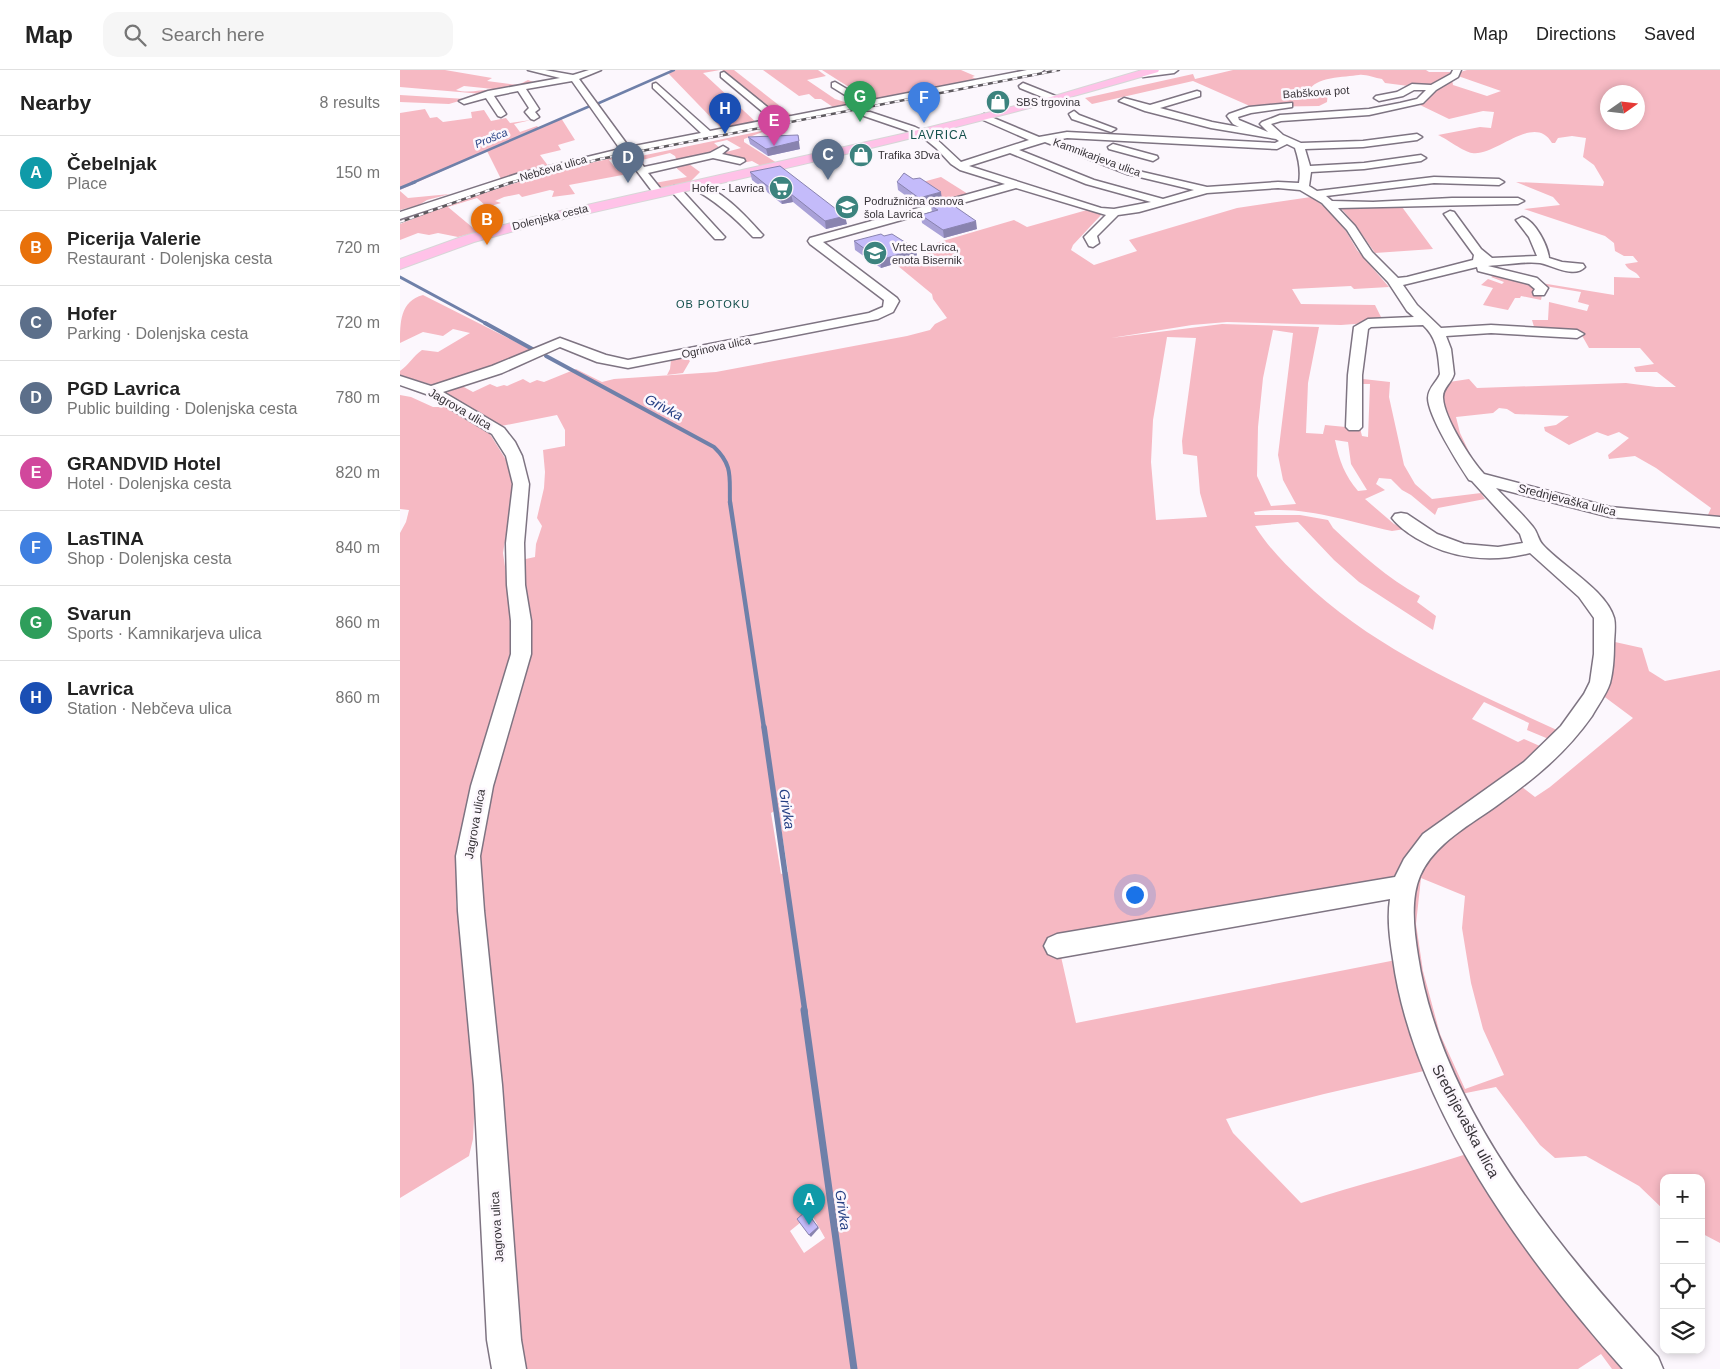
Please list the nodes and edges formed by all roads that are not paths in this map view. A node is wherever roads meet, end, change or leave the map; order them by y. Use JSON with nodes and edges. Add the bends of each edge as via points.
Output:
{"nodes":[{"id":1,"x":532,"y":70,"type":"edge"},
{"id":2,"x":597,"y":70,"type":"edge"},
{"id":3,"x":993,"y":70,"type":"edge"},
{"id":4,"x":1040,"y":70,"type":"edge"},
{"id":5,"x":1174,"y":70,"type":"edge"},
{"id":6,"x":1457,"y":70,"type":"edge"},
{"id":7,"x":1149,"y":72,"type":"edge"},
{"id":8,"x":724,"y":75,"type":"dead end"},
{"id":9,"x":1005,"y":76,"type":"junction"},
{"id":10,"x":574,"y":78,"type":"junction"},
{"id":11,"x":835,"y":85,"type":"dead end"},
{"id":12,"x":656,"y":86,"type":"dead end"},
{"id":13,"x":1023,"y":86,"type":"dead end"},
{"id":14,"x":520,"y":87,"type":"junction"},
{"id":15,"x":1433,"y":88,"type":"junction"},
{"id":16,"x":488,"y":94,"type":"junction"},
{"id":17,"x":1197,"y":94,"type":"dead end"},
{"id":18,"x":1055,"y":99,"type":"junction"},
{"id":19,"x":464,"y":101,"type":"dead end"},
{"id":20,"x":1124,"y":101,"type":"dead end"},
{"id":21,"x":1365,"y":101,"type":"dead end"},
{"id":22,"x":1324,"y":105,"type":"dead end"},
{"id":23,"x":866,"y":109,"type":"junction"},
{"id":24,"x":1147,"y":109,"type":"junction"},
{"id":25,"x":501,"y":114,"type":"dead end"},
{"id":26,"x":1074,"y":114,"type":"dead end"},
{"id":27,"x":534,"y":117,"type":"dead end"},
{"id":28,"x":984,"y":117,"type":"junction"},
{"id":29,"x":1307,"y":117,"type":"junction"},
{"id":30,"x":779,"y":121,"type":"junction"},
{"id":31,"x":1345,"y":124,"type":"dead end"},
{"id":32,"x":920,"y":133,"type":"junction"},
{"id":33,"x":1261,"y":134,"type":"junction"},
{"id":34,"x":709,"y":135,"type":"junction"},
{"id":35,"x":1080,"y":135,"type":"junction"},
{"id":36,"x":1280,"y":137,"type":"junction"},
{"id":37,"x":1417,"y":137,"type":"dead end"},
{"id":38,"x":1042,"y":139,"type":"junction"},
{"id":39,"x":1134,"y":139,"type":"junction"},
{"id":40,"x":1160,"y":140,"type":"junction"},
{"id":41,"x":1299,"y":146,"type":"junction"},
{"id":42,"x":723,"y":149,"type":"dead end"},
{"id":43,"x":1009,"y":149,"type":"junction"},
{"id":44,"x":626,"y":150,"type":"junction"},
{"id":45,"x":1173,"y":152,"type":"dead end"},
{"id":46,"x":713,"y":155,"type":"junction"},
{"id":47,"x":1153,"y":158,"type":"dead end"},
{"id":48,"x":1421,"y":158,"type":"dead end"},
{"id":49,"x":740,"y":161,"type":"dead end"},
{"id":50,"x":960,"y":166,"type":"junction"},
{"id":51,"x":642,"y":171,"type":"junction"},
{"id":52,"x":1289,"y":175,"type":"dead end"},
{"id":53,"x":1305,"y":178,"type":"junction"},
{"id":54,"x":1498,"y":182,"type":"dead end"},
{"id":55,"x":1018,"y":184,"type":"junction"},
{"id":56,"x":694,"y":185,"type":"junction"},
{"id":57,"x":1369,"y":187,"type":"junction"},
{"id":58,"x":675,"y":189,"type":"junction"},
{"id":59,"x":1206,"y":190,"type":"junction"},
{"id":60,"x":1484,"y":191,"type":"dead end"},
{"id":61,"x":659,"y":193,"type":"junction"},
{"id":62,"x":1317,"y":194,"type":"junction"},
{"id":63,"x":1518,"y":201,"type":"dead end"},
{"id":64,"x":1163,"y":202,"type":"junction"},
{"id":65,"x":1330,"y":204,"type":"junction"},
{"id":66,"x":1114,"y":212,"type":"junction"},
{"id":67,"x":1450,"y":214,"type":"dead end"},
{"id":68,"x":400,"y":216,"type":"edge"},
{"id":69,"x":1464,"y":234,"type":"junction"},
{"id":70,"x":1479,"y":234,"type":"dead end"},
{"id":71,"x":758,"y":235,"type":"dead end"},
{"id":72,"x":719,"y":237,"type":"dead end"},
{"id":73,"x":1092,"y":243,"type":"dead end"},
{"id":74,"x":1471,"y":260,"type":"junction"},
{"id":75,"x":1488,"y":261,"type":"junction"},
{"id":76,"x":400,"y":264,"type":"edge"},
{"id":77,"x":1579,"y":268,"type":"dead end"},
{"id":78,"x":1394,"y":282,"type":"junction"},
{"id":79,"x":1539,"y":292,"type":"dead end"},
{"id":80,"x":1426,"y":321,"type":"junction"},
{"id":81,"x":1438,"y":332,"type":"junction"},
{"id":82,"x":1576,"y":334,"type":"dead end"},
{"id":83,"x":400,"y":380,"type":"edge"},
{"id":84,"x":431,"y":391,"type":"junction"},
{"id":85,"x":1354,"y":427,"type":"dead end"},
{"id":86,"x":1475,"y":477,"type":"junction"},
{"id":87,"x":1401,"y":518,"type":"dead end"},
{"id":88,"x":1720,"y":522,"type":"edge"},
{"id":89,"x":1534,"y":546,"type":"junction"},
{"id":90,"x":1403,"y":886,"type":"junction"},
{"id":91,"x":1057,"y":946,"type":"dead end"},
{"id":92,"x":509,"y":1369,"type":"edge"},
{"id":93,"x":1646,"y":1369,"type":"edge"}],
"edges":[{"from":1,"to":10,"type":"street"},
{"from":2,"to":10,"type":"street"},
{"from":3,"to":9,"type":"street"},
{"from":4,"to":9,"type":"street","name":"Nebčeva ulica"},
{"from":5,"to":7,"type":"street","name":"Dolenjska cesta"},
{"from":6,"to":15,"type":"street","via":[[1455,75]]},
{"from":7,"to":18,"type":"main road","name":"Dolenjska cesta"},
{"from":8,"to":30,"type":"street"},
{"from":9,"to":23,"type":"street","name":"Nebčeva ulica"},
{"from":10,"to":14,"type":"street"},
{"from":10,"to":44,"type":"street"},
{"from":11,"to":23,"type":"street"},
{"from":12,"to":34,"type":"street"},
{"from":13,"to":18,"type":"street"},
{"from":14,"to":16,"type":"street"},
{"from":14,"to":27,"type":"street","via":[[534,109],[530,112]]},
{"from":15,"to":21,"type":"street","name":"Babškova pot","via":[[1412,87],[1400,94]]},
{"from":15,"to":29,"type":"street","via":[[1420,101],[1400,106]]},
{"from":16,"to":19,"type":"street"},
{"from":16,"to":25,"type":"street"},
{"from":17,"to":24,"type":"street"},
{"from":18,"to":28,"type":"main road","name":"Dolenjska cesta"},
{"from":20,"to":24,"type":"street","name":"Babškova pot"},
{"from":22,"to":33,"type":"street","name":"Babškova pot","via":[[1249,110],[1232,116],[1236,122]]},
{"from":23,"to":30,"type":"street","name":"Nebčeva ulica"},
{"from":23,"to":32,"type":"street","name":"Kamnikarjeva ulica"},
{"from":24,"to":33,"type":"street","name":"Babškova pot","via":[[1211,126]]},
{"from":26,"to":40,"type":"street","via":[[1108,129]]},
{"from":28,"to":32,"type":"main road","name":"Dolenjska cesta"},
{"from":28,"to":38,"type":"street"},
{"from":29,"to":31,"type":"street","via":[[1320,122]]},
{"from":29,"to":36,"type":"street","via":[[1267,122]]},
{"from":30,"to":34,"type":"street","name":"Nebčeva ulica"},
{"from":32,"to":50,"type":"street","name":"Kamnikarjeva ulica","via":[[936,142],[950,160]]},
{"from":32,"to":56,"type":"main road","name":"Dolenjska cesta"},
{"from":33,"to":36,"type":"street","name":"Babškova pot"},
{"from":34,"to":44,"type":"street","name":"Nebčeva ulica"},
{"from":35,"to":38,"type":"street"},
{"from":35,"to":39,"type":"street"},
{"from":35,"to":47,"type":"street"},
{"from":36,"to":40,"type":"street","via":[[1284,141],[1277,146]]},
{"from":36,"to":41,"type":"street"},
{"from":37,"to":41,"type":"street","via":[[1363,144]]},
{"from":38,"to":43,"type":"street"},
{"from":38,"to":59,"type":"street","name":"Kamnikarjeva ulica","via":[[1130,172]]},
{"from":39,"to":40,"type":"street"},
{"from":39,"to":45,"type":"street"},
{"from":41,"to":53,"type":"street"},
{"from":42,"to":46,"type":"street"},
{"from":43,"to":50,"type":"street"},
{"from":43,"to":64,"type":"street","name":"Kamnikarjeva ulica","via":[[1090,182]]},
{"from":44,"to":51,"type":"street"},
{"from":44,"to":68,"type":"street","name":"Nebčeva ulica","via":[[521,176]]},
{"from":46,"to":49,"type":"street"},
{"from":46,"to":51,"type":"street"},
{"from":48,"to":53,"type":"street","name":"Kamnikarjeva ulica","via":[[1336,169]]},
{"from":50,"to":55,"type":"street","name":"Kamnikarjeva ulica"},
{"from":51,"to":61,"type":"street"},
{"from":52,"to":53,"type":"street"},
{"from":53,"to":59,"type":"street","name":"Kamnikarjeva ulica","via":[[1278,185]]},
{"from":53,"to":62,"type":"street"},
{"from":54,"to":57,"type":"street","via":[[1439,180]]},
{"from":55,"to":66,"type":"street","name":"Kamnikarjeva ulica","via":[[1082,206]]},
{"from":55,"to":84,"type":"street","name":"Ogrinova ulica","via":[[814,241],[889,297],[891,306],[882,313],[644,363],[618,364],[560,342],[477,377]]},
{"from":56,"to":58,"type":"main road","name":"Dolenjska cesta"},
{"from":56,"to":71,"type":"street","via":[[735,212]]},
{"from":57,"to":60,"type":"street","via":[[1379,195],[1439,190]]},
{"from":57,"to":62,"type":"street"},
{"from":58,"to":61,"type":"main road","name":"Dolenjska cesta"},
{"from":58,"to":72,"type":"street"},
{"from":59,"to":64,"type":"street","name":"Kamnikarjeva ulica"},
{"from":61,"to":76,"type":"main road","name":"Dolenjska cesta","via":[[491,232]]},
{"from":62,"to":65,"type":"street"},
{"from":63,"to":65,"type":"street"},
{"from":64,"to":66,"type":"street","name":"Kamnikarjeva ulica","via":[[1139,210]]},
{"from":65,"to":78,"type":"street"},
{"from":66,"to":73,"type":"street","via":[[1109,220],[1093,231]]},
{"from":67,"to":69,"type":"street"},
{"from":69,"to":70,"type":"street"},
{"from":69,"to":75,"type":"street"},
{"from":74,"to":75,"type":"street"},
{"from":74,"to":78,"type":"street","via":[[1408,281]]},
{"from":74,"to":79,"type":"street","via":[[1533,281],[1542,288]]},
{"from":75,"to":77,"type":"street","via":[[1537,239],[1555,264]]},
{"from":78,"to":80,"type":"street"},
{"from":80,"to":81,"type":"street"},
{"from":80,"to":85,"type":"street","via":[[1368,323],[1361,327],[1355,375]]},
{"from":81,"to":82,"type":"street","via":[[1491,329]]},
{"from":81,"to":86,"type":"street","name":"Srednjevaška ulica","via":[[1447,374],[1435,397],[1437,406],[1458,451]]},
{"from":83,"to":84,"type":"street","name":"Jagrova ulica"},
{"from":84,"to":92,"type":"street","name":"Jagrova ulica","via":[[498,432],[514,456],[521,484],[515,542],[520,654],[482,786],[468,856],[488,1084],[504,1340]]},
{"from":86,"to":88,"type":"street","name":"Srednjevaška ulica","via":[[1610,512]]},
{"from":86,"to":89,"type":"street","name":"Srednjevaška ulica","via":[[1528,532]]},
{"from":87,"to":89,"type":"street","via":[[1415,531],[1462,551],[1502,554]]},
{"from":89,"to":90,"type":"street","name":"Srednjevaška ulica","via":[[1586,593],[1604,618],[1600,682],[1569,732],[1532,768],[1431,841],[1409,870]]},
{"from":90,"to":91,"type":"street"},
{"from":90,"to":93,"type":"street","name":"Srednjevaška ulica","via":[[1403,936],[1413,1003],[1430,1055],[1476,1146],[1512,1203],[1600,1320]]}]}
